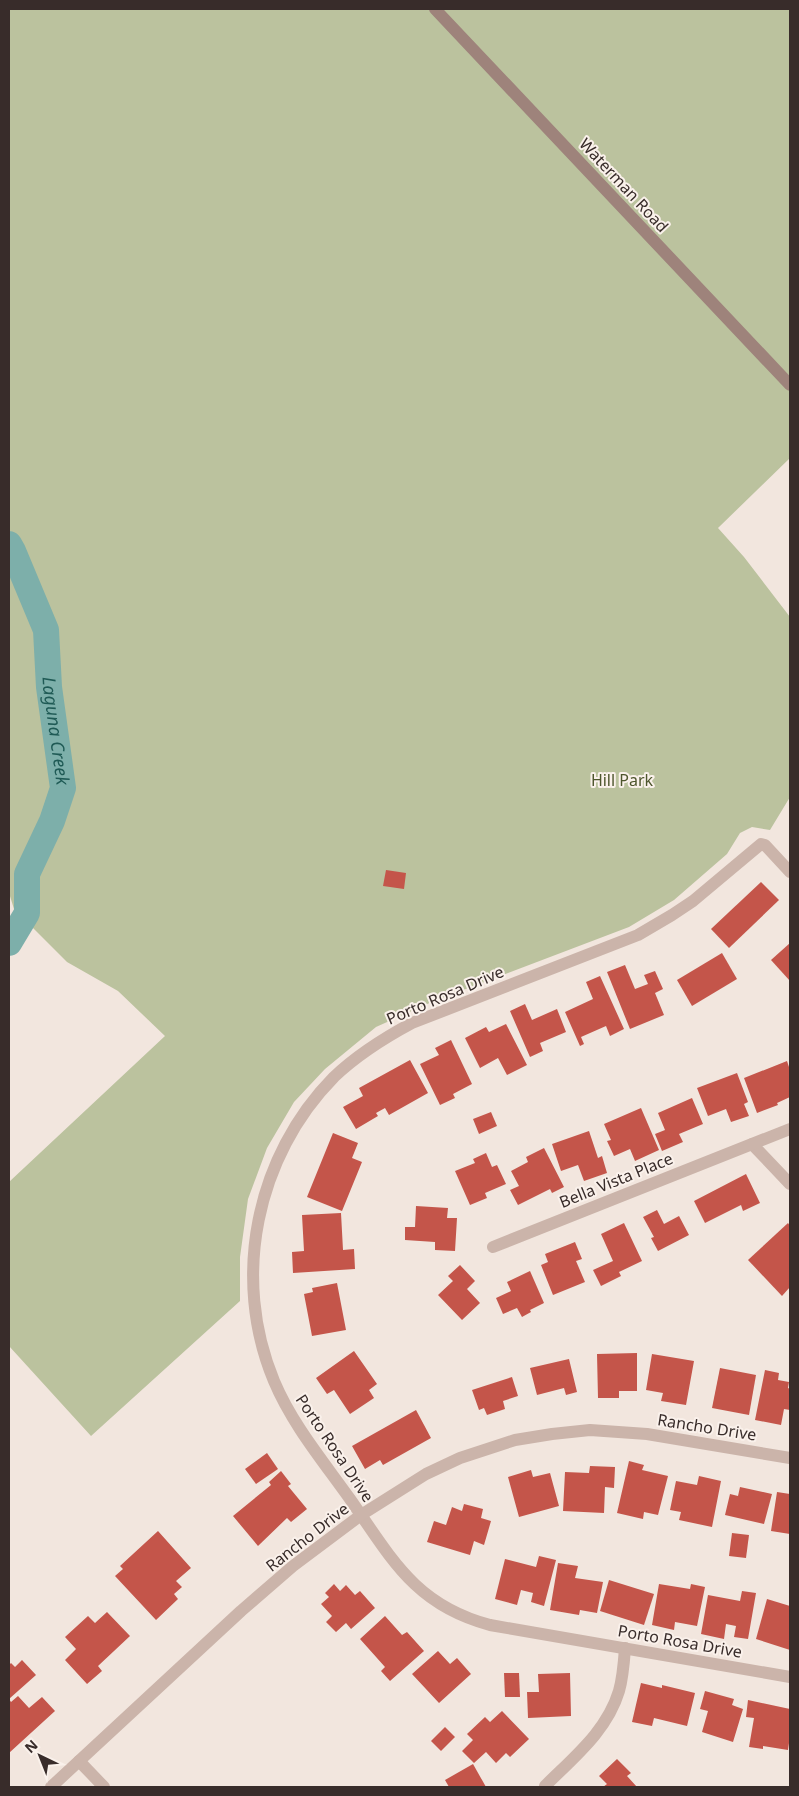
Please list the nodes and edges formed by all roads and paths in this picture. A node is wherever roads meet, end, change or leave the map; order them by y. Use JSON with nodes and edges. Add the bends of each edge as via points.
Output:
{"nodes":[{"id":1,"x":435,"y":9,"type":"edge"},
{"id":2,"x":790,"y":384,"type":"edge"},
{"id":3,"x":790,"y":872,"type":"edge"},
{"id":4,"x":790,"y":1129,"type":"edge"},
{"id":5,"x":752,"y":1144,"type":"junction"},
{"id":6,"x":790,"y":1184,"type":"edge"},
{"id":7,"x":493,"y":1247,"type":"dead end"},
{"id":8,"x":790,"y":1458,"type":"edge"},
{"id":9,"x":361,"y":1515,"type":"junction"},
{"id":10,"x":625,"y":1648,"type":"junction"},
{"id":11,"x":790,"y":1677,"type":"edge"},
{"id":12,"x":79,"y":1761,"type":"junction"},
{"id":13,"x":546,"y":1786,"type":"dead end"},
{"id":14,"x":51,"y":1787,"type":"edge"},
{"id":15,"x":104,"y":1787,"type":"edge"}],
"edges":[{"from":1,"to":2,"type":"main road","name":"Waterman Road"},
{"from":3,"to":9,"type":"street","name":"Porto Rosa Drive","via":[[761,844],[694,901],[638,935],[412,1023],[378,1042],[333,1078],[308,1108],[287,1140],[271,1175],[256,1231],[252,1279],[257,1327],[270,1370],[292,1416]]},
{"from":4,"to":5,"type":"street","name":"Bella Vista Place"},
{"from":5,"to":6,"type":"street"},
{"from":5,"to":7,"type":"street","name":"Bella Vista Place"},
{"from":8,"to":9,"type":"street","name":"Rancho Drive","via":[[628,1432],[590,1430],[552,1434],[515,1440],[460,1458],[426,1474]]},
{"from":9,"to":10,"type":"street","name":"Porto Rosa Drive","via":[[417,1588],[459,1615],[490,1625]]},
{"from":9,"to":12,"type":"street","name":"Rancho Drive","via":[[293,1566],[241,1611]]},
{"from":10,"to":11,"type":"street","name":"Porto Rosa Drive"},
{"from":10,"to":13,"type":"street","via":[[618,1692],[605,1722]]},
{"from":12,"to":14,"type":"street","name":"Rancho Drive"},
{"from":12,"to":15,"type":"street"}]}
